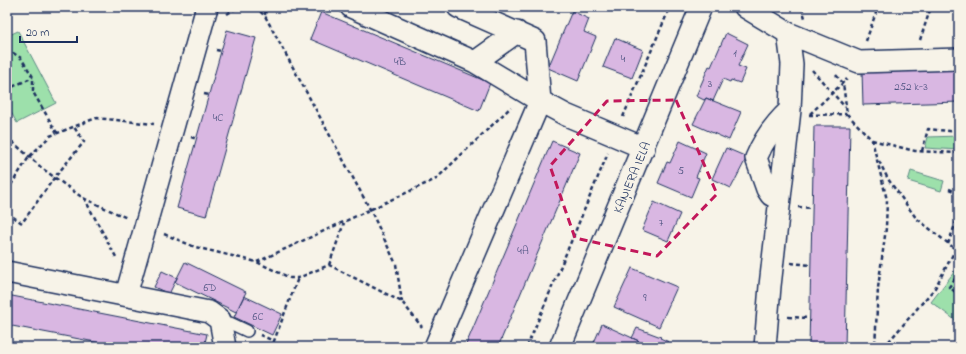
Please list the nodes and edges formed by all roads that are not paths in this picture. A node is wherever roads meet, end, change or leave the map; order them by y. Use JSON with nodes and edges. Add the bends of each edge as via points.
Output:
{"nodes":[{"id":1,"x":207,"y":7,"type":"edge"},
{"id":2,"x":351,"y":7,"type":"edge"},
{"id":3,"x":458,"y":7,"type":"edge"},
{"id":4,"x":701,"y":7,"type":"edge"},
{"id":5,"x":745,"y":7,"type":"edge"},
{"id":6,"x":517,"y":32,"type":"junction"},
{"id":7,"x":788,"y":33,"type":"junction"},
{"id":8,"x":959,"y":59,"type":"edge"},
{"id":9,"x":475,"y":62,"type":"junction"},
{"id":10,"x":533,"y":96,"type":"junction"},
{"id":11,"x":800,"y":112,"type":"junction"},
{"id":12,"x":644,"y":148,"type":"junction"},
{"id":13,"x":780,"y":198,"type":"junction"},
{"id":14,"x":7,"y":272,"type":"edge"},
{"id":15,"x":127,"y":288,"type":"junction"},
{"id":16,"x":221,"y":325,"type":"junction"},
{"id":17,"x":247,"y":330,"type":"road end"},
{"id":18,"x":436,"y":346,"type":"edge"},
{"id":19,"x":225,"y":347,"type":"edge"},
{"id":20,"x":560,"y":347,"type":"edge"},
{"id":21,"x":766,"y":347,"type":"edge"}],
"edges":[{"from":1,"to":15,"type":"street"},
{"from":2,"to":9,"type":"street"},
{"from":3,"to":6,"type":"street"},
{"from":4,"to":12,"type":"street","name":"KAŅIERA IELA"},
{"from":5,"to":7,"type":"street"},
{"from":6,"to":9,"type":"street"},
{"from":6,"to":10,"type":"street","via":[[535,41]]},
{"from":7,"to":8,"type":"street","via":[[859,62]]},
{"from":7,"to":11,"type":"street"},
{"from":9,"to":10,"type":"street"},
{"from":10,"to":12,"type":"street","via":[[566,115]]},
{"from":10,"to":18,"type":"street"},
{"from":11,"to":13,"type":"street","via":[[787,134]]},
{"from":11,"to":13,"type":"street","via":[[781,118],[756,158],[767,189],[772,195]]},
{"from":12,"to":20,"type":"street","name":"KAŅIERA IELA"},
{"from":13,"to":21,"type":"street"},
{"from":14,"to":15,"type":"street"},
{"from":15,"to":16,"type":"street","via":[[208,312],[220,320]]},
{"from":16,"to":17,"type":"lane","via":[[230,323]]},
{"from":16,"to":19,"type":"street"}]}
